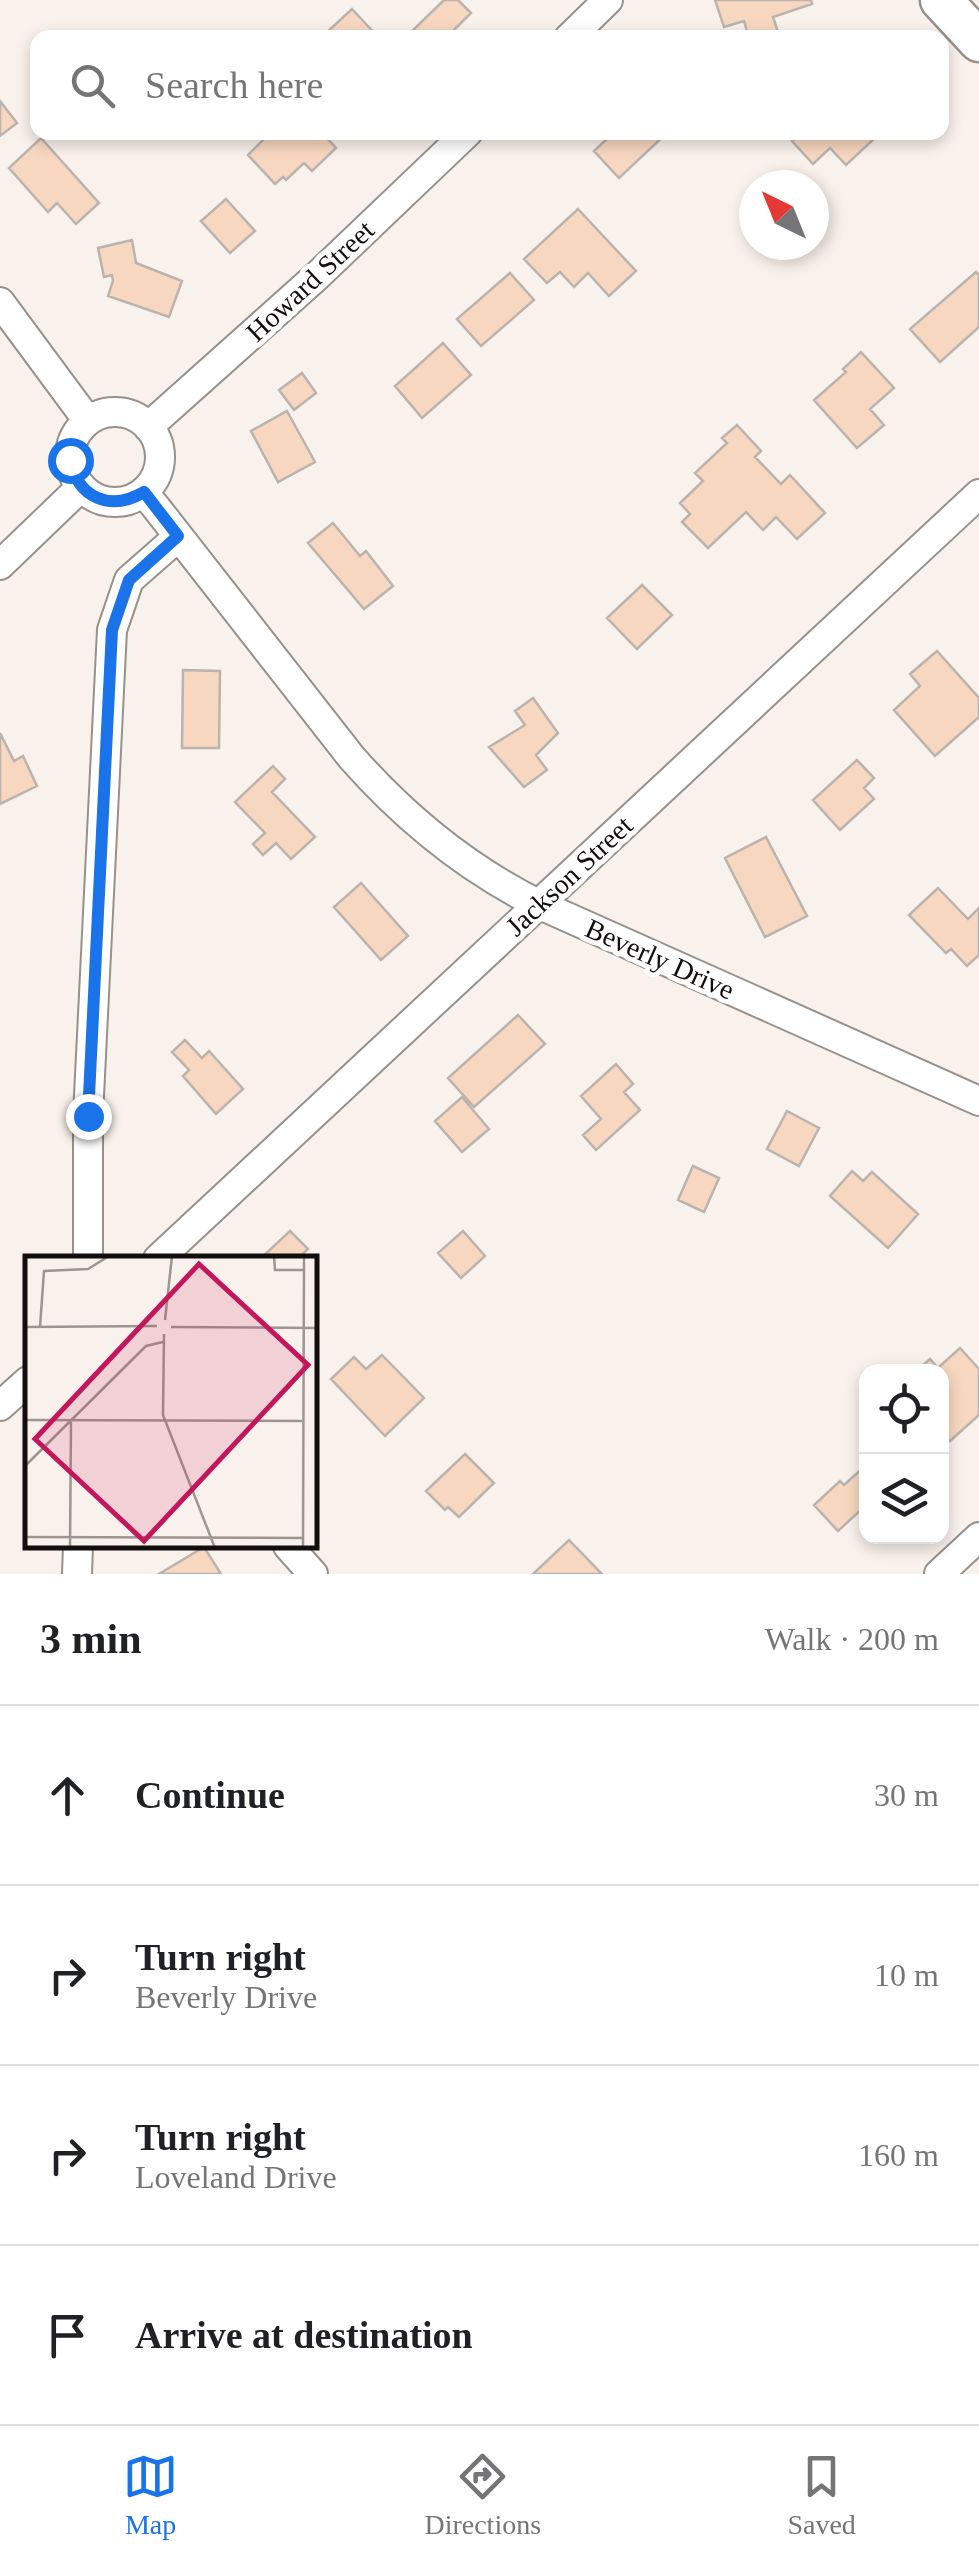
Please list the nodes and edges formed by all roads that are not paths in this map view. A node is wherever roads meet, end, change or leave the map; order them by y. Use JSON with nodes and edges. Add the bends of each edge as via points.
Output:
{"nodes":[{"id":1,"x":608,"y":0,"type":"edge"},
{"id":2,"x":940,"y":0,"type":"edge"},
{"id":3,"x":576,"y":30,"type":"edge"},
{"id":4,"x":979,"y":42,"type":"edge"},
{"id":5,"x":460,"y":140,"type":"edge"},
{"id":6,"x":0,"y":302,"type":"edge"},
{"id":7,"x":88,"y":422,"type":"junction"},
{"id":8,"x":148,"y":427,"type":"junction"},
{"id":9,"x":80,"y":487,"type":"junction"},
{"id":10,"x":144,"y":492,"type":"junction"},
{"id":11,"x":979,"y":494,"type":"edge"},
{"id":12,"x":178,"y":536,"type":"junction"},
{"id":13,"x":0,"y":564,"type":"edge"},
{"id":14,"x":538,"y":904,"type":"junction"},
{"id":15,"x":979,"y":1101,"type":"edge"},
{"id":16,"x":88,"y":1256,"type":"edge"},
{"id":17,"x":161,"y":1256,"type":"edge"},
{"id":18,"x":25,"y":1384,"type":"edge"},
{"id":19,"x":0,"y":1406,"type":"edge"},
{"id":20,"x":979,"y":1536,"type":"edge"},
{"id":21,"x":78,"y":1549,"type":"edge"},
{"id":22,"x":291,"y":1549,"type":"edge"},
{"id":23,"x":77,"y":1574,"type":"edge"},
{"id":24,"x":313,"y":1574,"type":"edge"},
{"id":25,"x":938,"y":1574,"type":"edge"}],
"edges":[{"from":1,"to":3,"type":"street"},
{"from":2,"to":4,"type":"main road"},
{"from":5,"to":8,"type":"street","name":"Howard Street"},
{"from":6,"to":7,"type":"street"},
{"from":7,"to":8,"type":"street","via":[[112,412]]},
{"from":7,"to":9,"type":"street","via":[[70,460]]},
{"from":8,"to":10,"type":"street","via":[[160,453]]},
{"from":9,"to":10,"type":"street","via":[[118,502]]},
{"from":9,"to":13,"type":"street"},
{"from":10,"to":12,"type":"street","name":"Beverly Drive"},
{"from":11,"to":14,"type":"street","name":"Jackson Street"},
{"from":12,"to":14,"type":"street","name":"Beverly Drive","via":[[384,795],[441,844]]},
{"from":12,"to":16,"type":"street","via":[[129,580],[112,630],[88,1116]]},
{"from":14,"to":15,"type":"street","name":"Beverly Drive"},
{"from":14,"to":17,"type":"street","name":"Jackson Street"},
{"from":18,"to":19,"type":"street"},
{"from":20,"to":25,"type":"street"},
{"from":21,"to":23,"type":"street"},
{"from":22,"to":24,"type":"street"}]}
